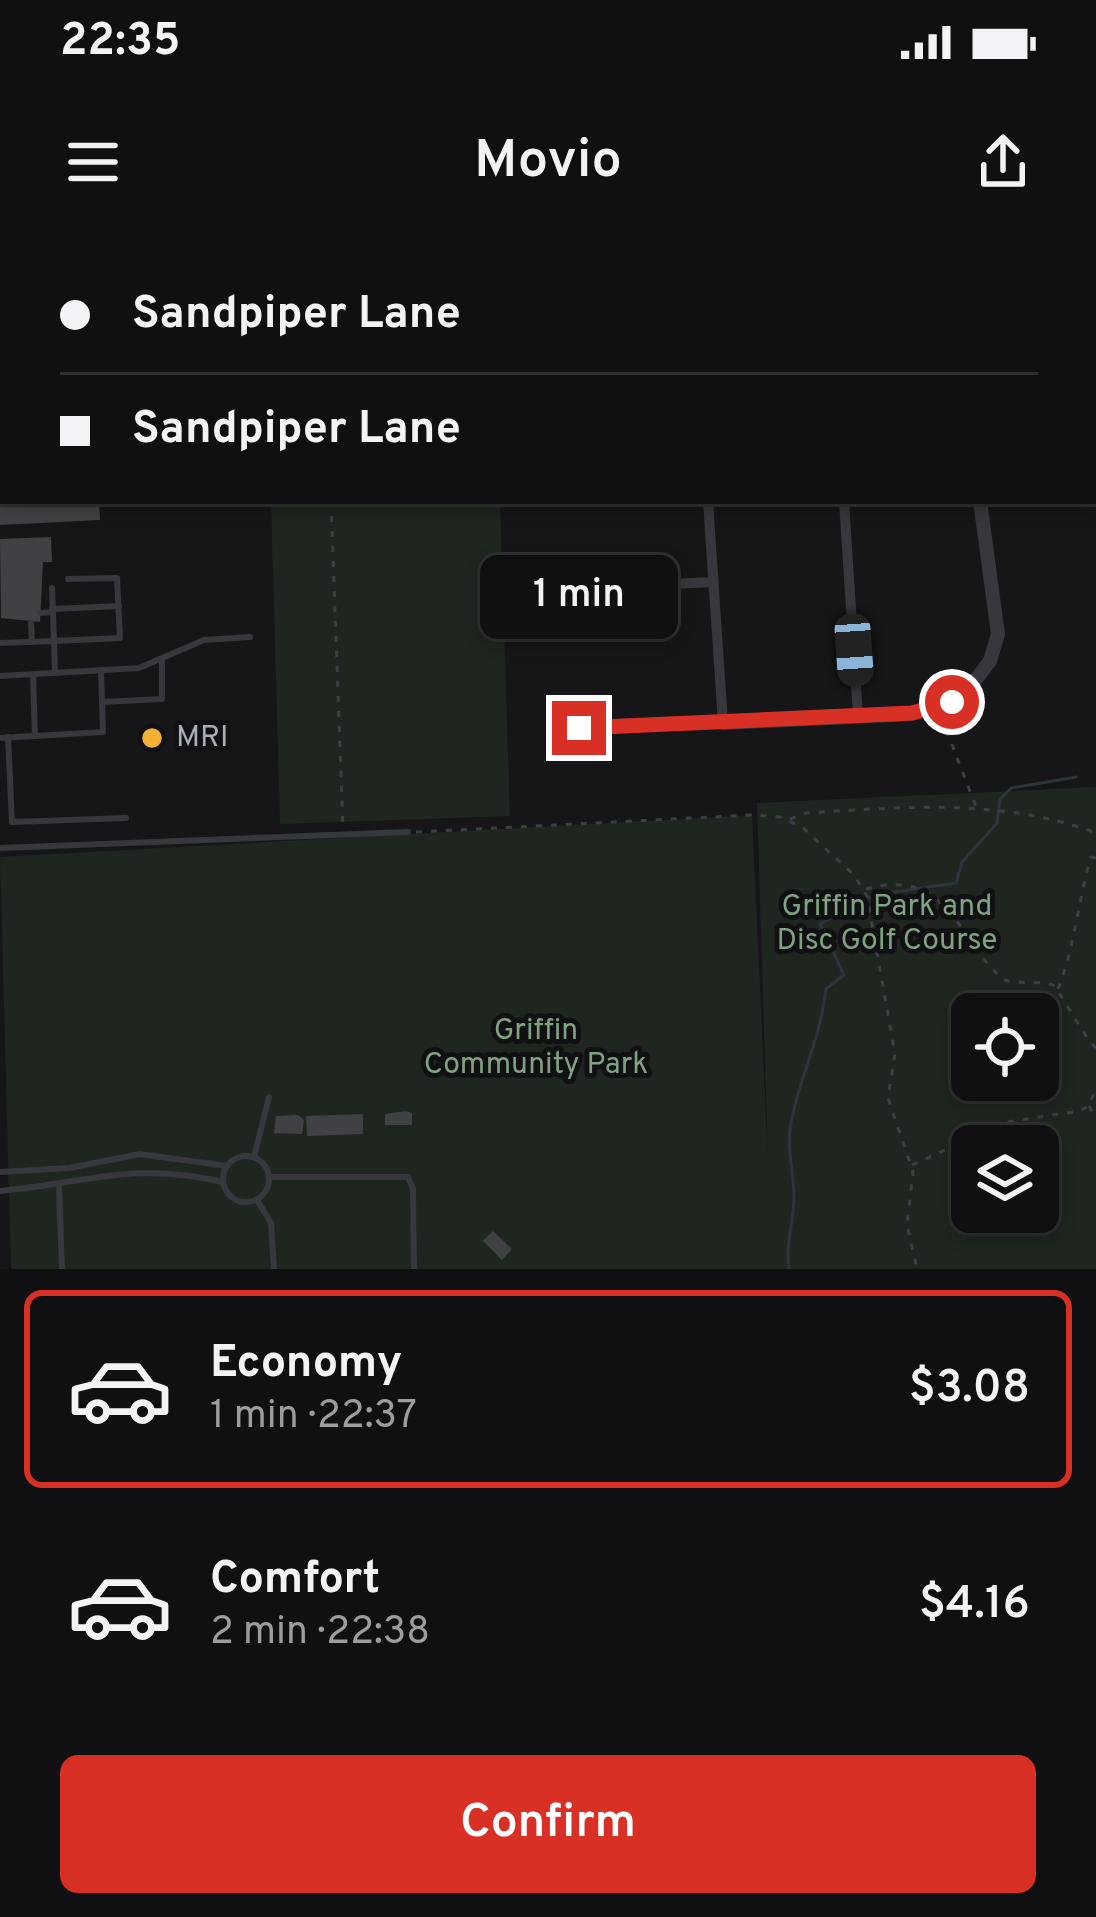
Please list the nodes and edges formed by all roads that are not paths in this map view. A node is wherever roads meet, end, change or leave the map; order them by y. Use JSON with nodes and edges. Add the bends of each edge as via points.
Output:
{"nodes":[{"id":1,"x":708,"y":504,"type":"edge"},
{"id":2,"x":844,"y":504,"type":"edge"},
{"id":3,"x":980,"y":504,"type":"edge"},
{"id":4,"x":68,"y":579,"type":"dead end"},
{"id":5,"x":713,"y":582,"type":"junction"},
{"id":6,"x":52,"y":587,"type":"dead end"},
{"id":7,"x":573,"y":589,"type":"dead end"},
{"id":8,"x":118,"y":606,"type":"junction"},
{"id":9,"x":53,"y":610,"type":"junction"},
{"id":10,"x":40,"y":613,"type":"dead end"},
{"id":11,"x":31,"y":622,"type":"dead end"},
{"id":12,"x":250,"y":637,"type":"dead end"},
{"id":13,"x":54,"y":641,"type":"junction"},
{"id":14,"x":32,"y":642,"type":"junction"},
{"id":15,"x":0,"y":643,"type":"edge"},
{"id":16,"x":162,"y":660,"type":"junction"},
{"id":17,"x":101,"y":672,"type":"junction"},
{"id":18,"x":55,"y":673,"type":"junction"},
{"id":19,"x":33,"y":674,"type":"junction"},
{"id":20,"x":0,"y":676,"type":"edge"},
{"id":21,"x":102,"y":702,"type":"junction"},
{"id":22,"x":858,"y":716,"type":"junction"},
{"id":23,"x":722,"y":723,"type":"junction"},
{"id":24,"x":579,"y":728,"type":"dead end"},
{"id":25,"x":34,"y":736,"type":"junction"},
{"id":26,"x":4,"y":738,"type":"edge"},
{"id":27,"x":126,"y":818,"type":"dead end"},
{"id":28,"x":408,"y":832,"type":"road end"},
{"id":29,"x":0,"y":848,"type":"edge"},
{"id":30,"x":269,"y":1097,"type":"dead end"},
{"id":31,"x":119,"y":1156,"type":"junction"},
{"id":32,"x":254,"y":1157,"type":"junction"},
{"id":33,"x":227,"y":1166,"type":"junction"},
{"id":34,"x":0,"y":1172,"type":"edge"},
{"id":35,"x":123,"y":1172,"type":"junction"},
{"id":36,"x":270,"y":1177,"type":"junction"},
{"id":37,"x":224,"y":1182,"type":"junction"},
{"id":38,"x":58,"y":1186,"type":"junction"},
{"id":39,"x":0,"y":1191,"type":"edge"},
{"id":40,"x":257,"y":1200,"type":"junction"},
{"id":41,"x":62,"y":1269,"type":"edge"},
{"id":42,"x":274,"y":1269,"type":"edge"},
{"id":43,"x":414,"y":1269,"type":"edge"}],
"edges":[{"from":1,"to":5,"type":"street"},
{"from":2,"to":22,"type":"street"},
{"from":3,"to":22,"type":"street","via":[[998,634],[990,661],[975,683],[938,708]]},
{"from":4,"to":8,"type":"lane","via":[[118,578]]},
{"from":5,"to":7,"type":"street"},
{"from":5,"to":23,"type":"street"},
{"from":6,"to":9,"type":"lane"},
{"from":8,"to":9,"type":"lane"},
{"from":8,"to":13,"type":"lane","via":[[120,638]]},
{"from":9,"to":10,"type":"lane"},
{"from":9,"to":13,"type":"lane"},
{"from":11,"to":14,"type":"lane"},
{"from":12,"to":16,"type":"lane","via":[[205,640]]},
{"from":13,"to":14,"type":"lane"},
{"from":13,"to":18,"type":"lane"},
{"from":14,"to":15,"type":"lane"},
{"from":16,"to":17,"type":"lane"},
{"from":16,"to":21,"type":"lane","via":[[162,699]]},
{"from":17,"to":18,"type":"lane"},
{"from":17,"to":21,"type":"lane"},
{"from":18,"to":19,"type":"lane"},
{"from":19,"to":20,"type":"lane"},
{"from":19,"to":25,"type":"lane"},
{"from":21,"to":25,"type":"lane","via":[[103,732]]},
{"from":22,"to":23,"type":"street"},
{"from":23,"to":24,"type":"street"},
{"from":25,"to":26,"type":"lane"},
{"from":26,"to":27,"type":"lane","via":[[12,822]]},
{"from":28,"to":29,"type":"lane"},
{"from":30,"to":32,"type":"lane"},
{"from":31,"to":33,"type":"lane","via":[[160,1153]]},
{"from":31,"to":34,"type":"lane"},
{"from":31,"to":35,"type":"lane"},
{"from":32,"to":33,"type":"lane"},
{"from":32,"to":36,"type":"lane"},
{"from":33,"to":37,"type":"lane"},
{"from":35,"to":37,"type":"lane","via":[[155,1169]]},
{"from":35,"to":38,"type":"lane"},
{"from":36,"to":40,"type":"lane"},
{"from":36,"to":43,"type":"lane","via":[[408,1177]]},
{"from":37,"to":40,"type":"lane","via":[[238,1201]]},
{"from":38,"to":39,"type":"lane"},
{"from":38,"to":41,"type":"lane"},
{"from":40,"to":42,"type":"lane","via":[[272,1222]]}]}
